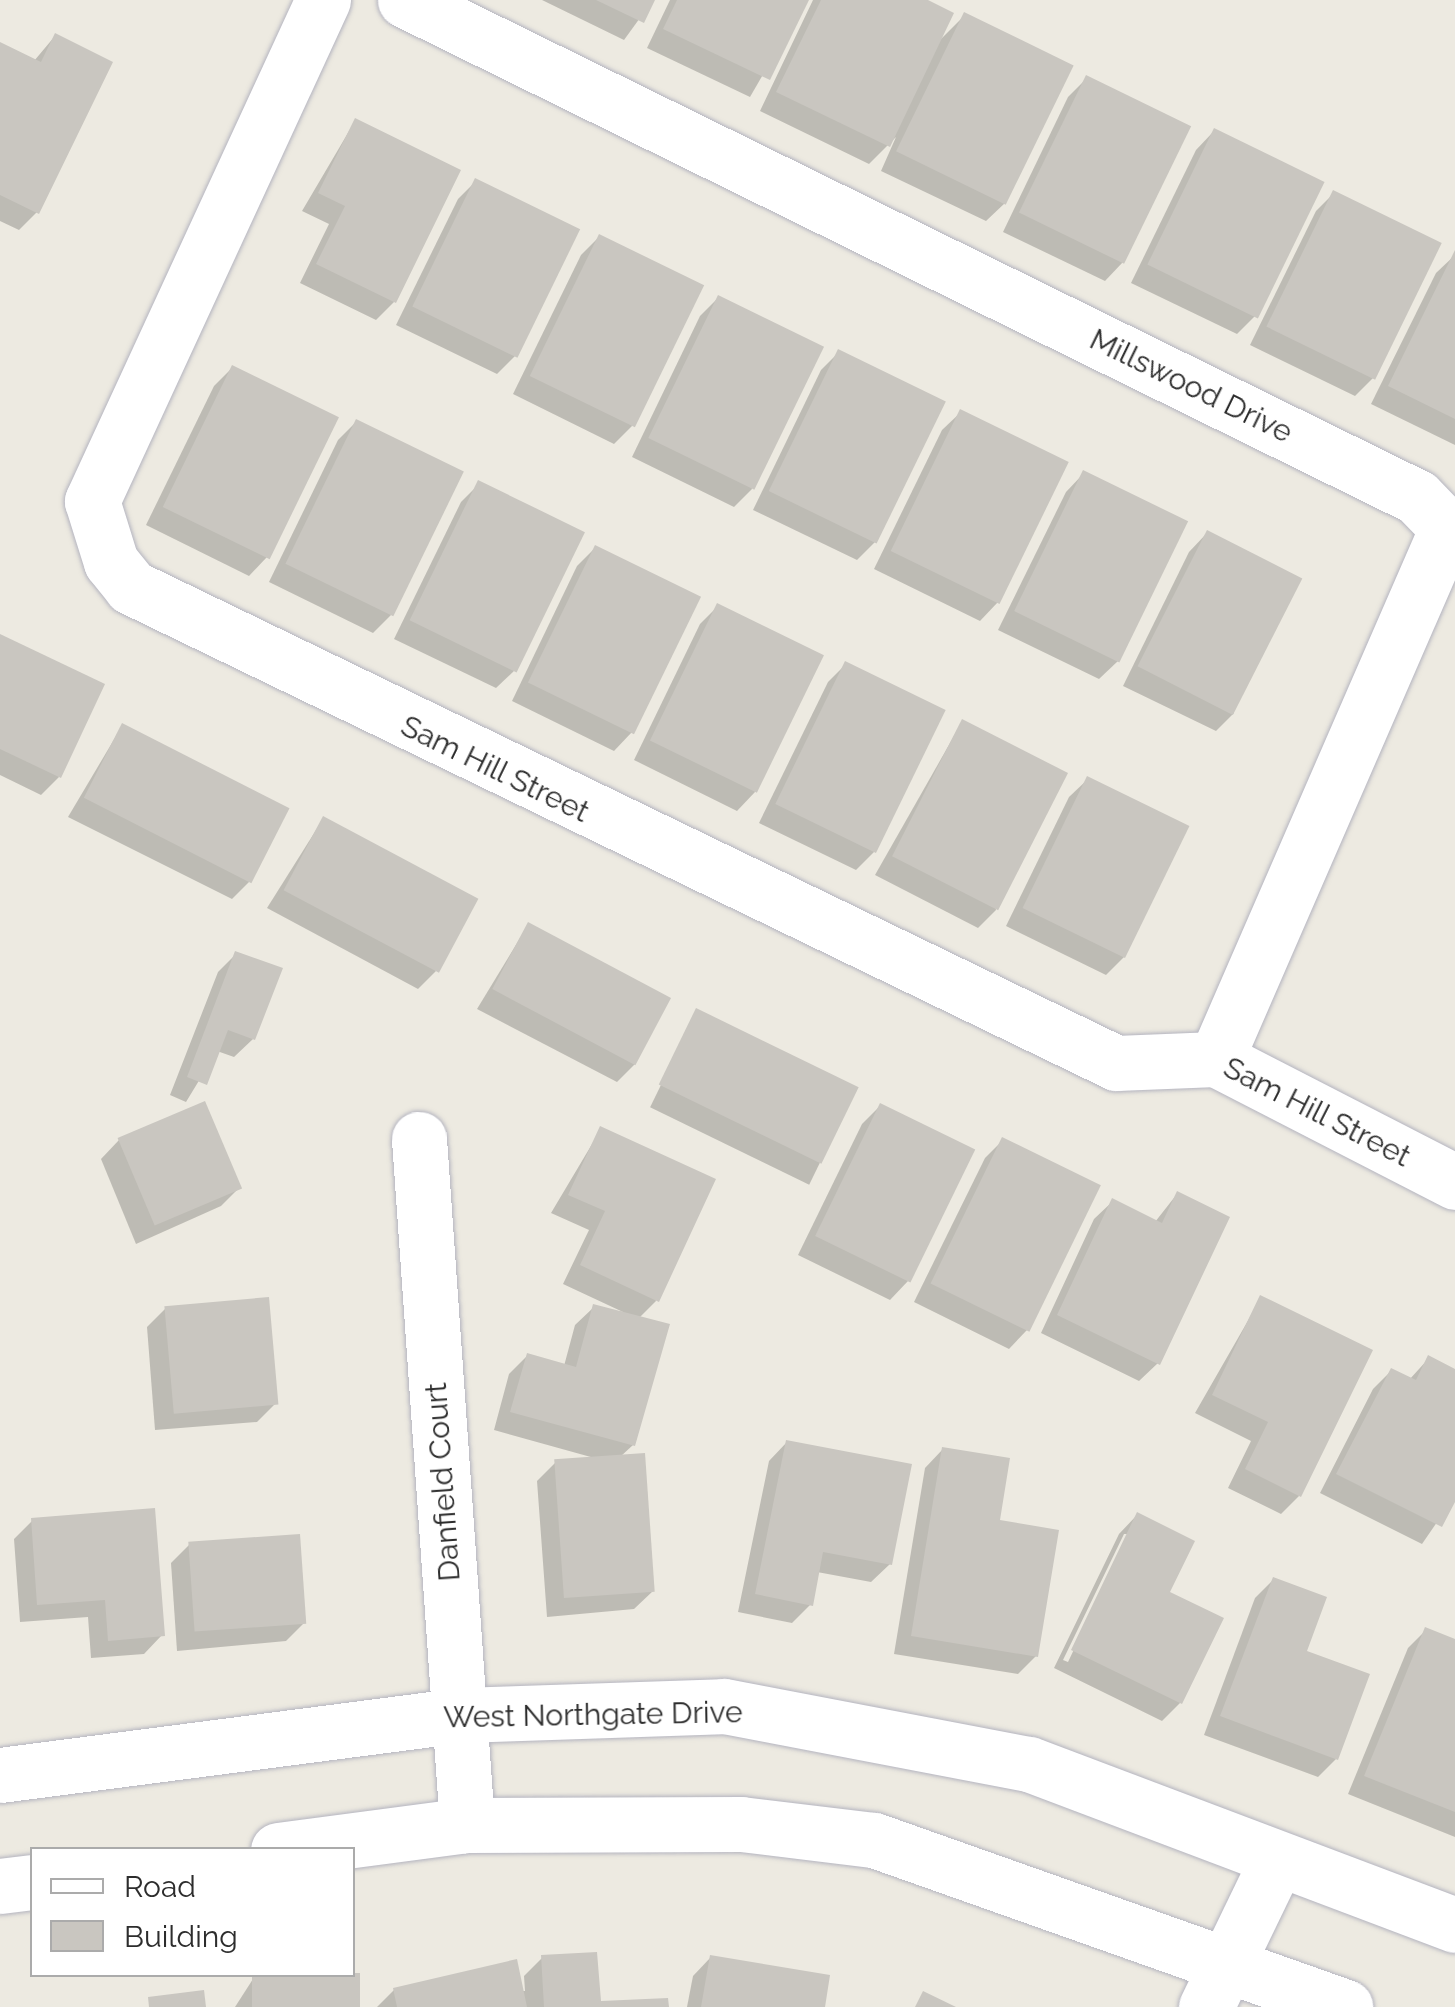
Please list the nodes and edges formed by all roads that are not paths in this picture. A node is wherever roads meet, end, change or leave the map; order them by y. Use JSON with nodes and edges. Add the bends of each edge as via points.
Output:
{"nodes":[{"id":1,"x":322,"y":0,"type":"edge"},
{"id":2,"x":405,"y":0,"type":"edge"},
{"id":3,"x":1216,"y":1059,"type":"junction"},
{"id":4,"x":419,"y":1139,"type":"dead end"},
{"id":5,"x":1455,"y":1182,"type":"edge"},
{"id":6,"x":459,"y":1715,"type":"junction"},
{"id":7,"x":0,"y":1775,"type":"edge"},
{"id":8,"x":466,"y":1825,"type":"junction"},
{"id":9,"x":301,"y":1847,"type":"edge"},
{"id":10,"x":1276,"y":1862,"type":"junction"},
{"id":11,"x":30,"y":1882,"type":"edge"},
{"id":12,"x":0,"y":1886,"type":"edge"},
{"id":13,"x":1455,"y":1924,"type":"edge"},
{"id":14,"x":1216,"y":1985,"type":"edge"},
{"id":15,"x":1345,"y":2007,"type":"edge"}],
"edges":[{"from":1,"to":3,"type":"street","name":"Sam Hill Street","via":[[92,501],[111,562],[131,587],[1116,1063]]},
{"from":2,"to":3,"type":"street","name":"Millswood Drive","via":[[1417,498],[1447,528]]},
{"from":3,"to":5,"type":"street","name":"Sam Hill Street"},
{"from":4,"to":6,"type":"street","name":"Danfield Court"},
{"from":6,"to":7,"type":"street","name":"West Northgate Drive"},
{"from":6,"to":8,"type":"street","name":"Danfield Court"},
{"from":6,"to":10,"type":"street","name":"West Northgate Drive","via":[[724,1706],[924,1737],[1029,1764]]},
{"from":8,"to":9,"type":"street"},
{"from":8,"to":14,"type":"street","via":[[741,1824],[874,1840]]},
{"from":10,"to":13,"type":"street","name":"West Northgate Drive"},
{"from":10,"to":14,"type":"street"},
{"from":11,"to":12,"type":"street"},
{"from":14,"to":15,"type":"street"}]}
